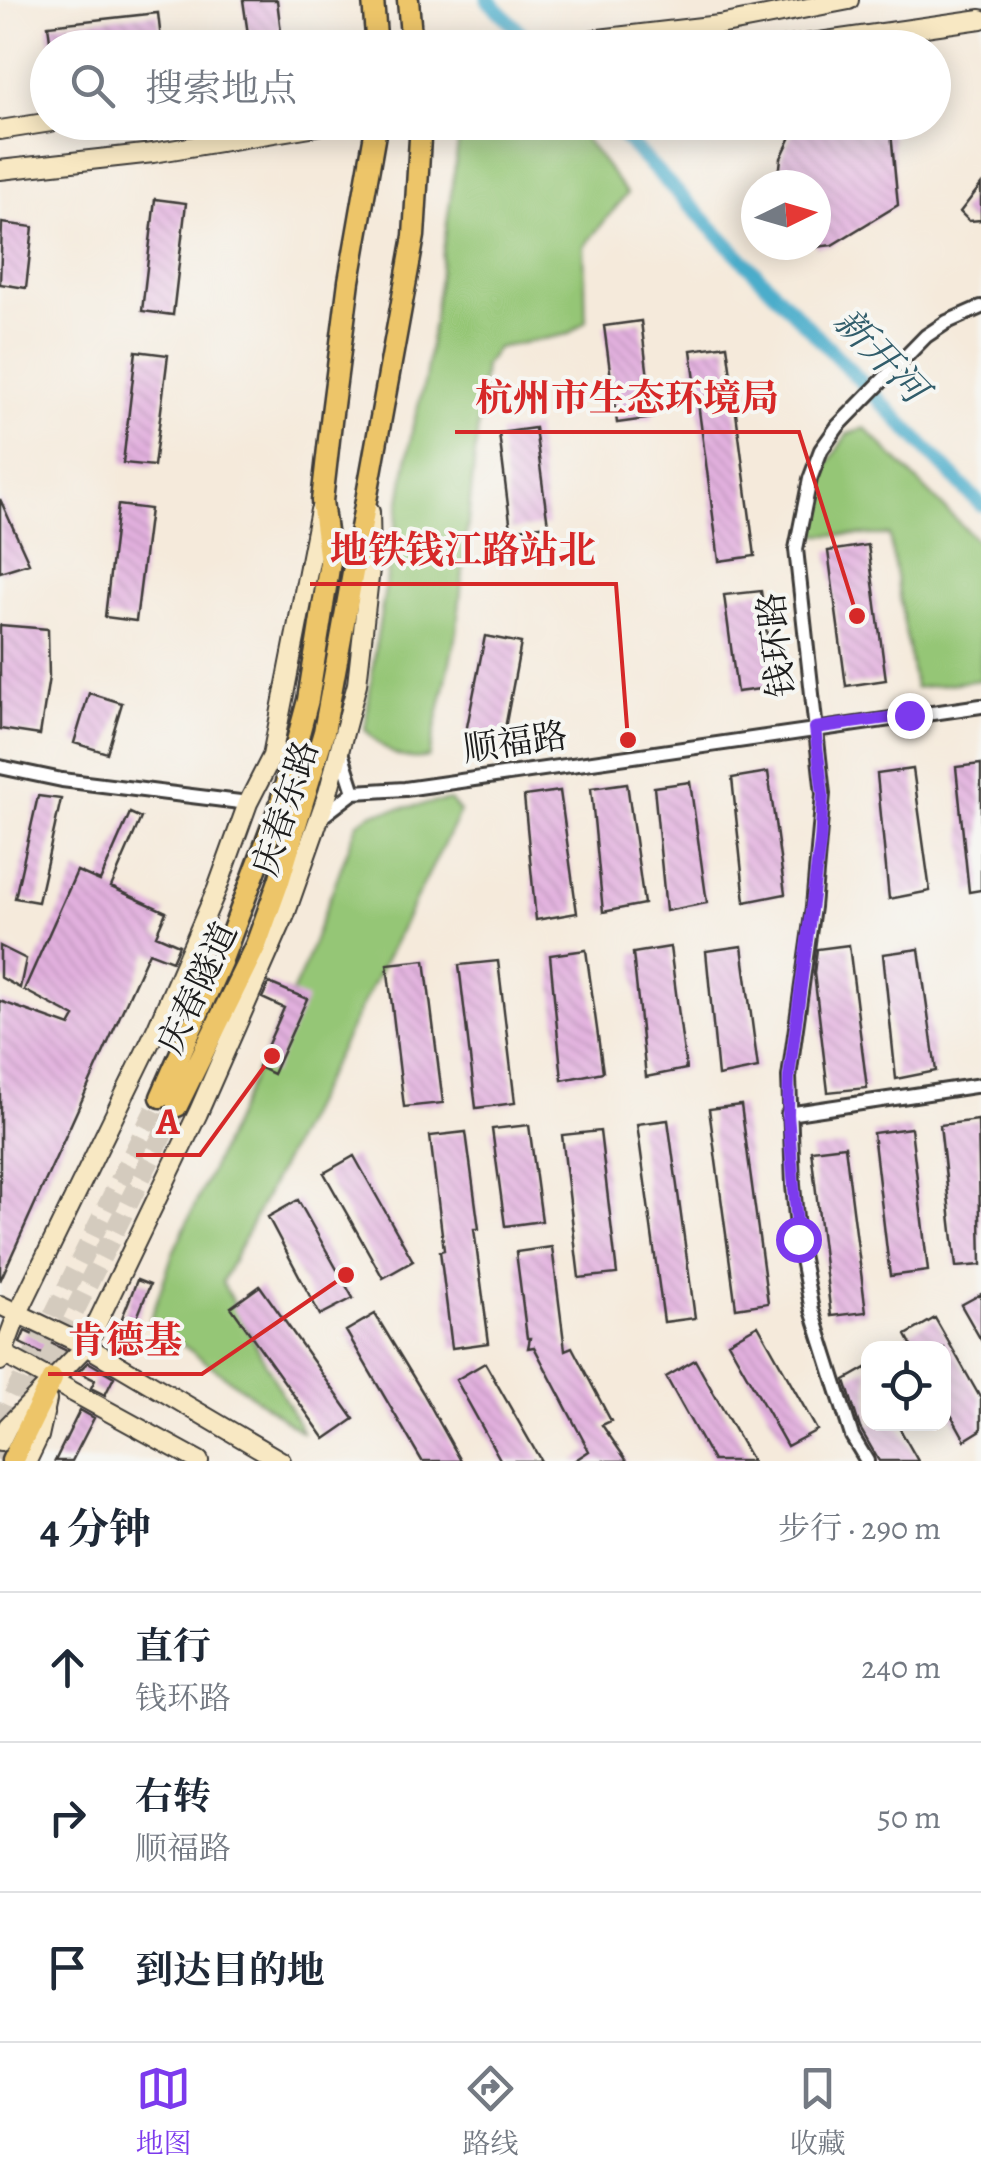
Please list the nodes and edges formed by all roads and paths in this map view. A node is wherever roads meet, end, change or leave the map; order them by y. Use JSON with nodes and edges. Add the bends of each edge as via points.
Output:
{"nodes":[{"id":1,"x":373,"y":0,"type":"edge"},
{"id":2,"x":408,"y":0,"type":"edge"},
{"id":3,"x":849,"y":0,"type":"edge"},
{"id":4,"x":981,"y":19,"type":"edge"},
{"id":5,"x":376,"y":30,"type":"edge"},
{"id":6,"x":410,"y":30,"type":"edge"},
{"id":7,"x":676,"y":30,"type":"edge"},
{"id":8,"x":904,"y":30,"type":"edge"},
{"id":9,"x":30,"y":125,"type":"edge"},
{"id":10,"x":0,"y":130,"type":"edge"},
{"id":11,"x":232,"y":140,"type":"edge"},
{"id":12,"x":374,"y":140,"type":"edge"},
{"id":13,"x":420,"y":140,"type":"edge"},
{"id":14,"x":0,"y":170,"type":"edge"},
{"id":15,"x":981,"y":307,"type":"edge"},
{"id":16,"x":370,"y":488,"type":"junction"},
{"id":17,"x":322,"y":501,"type":"junction"},
{"id":18,"x":981,"y":706,"type":"edge"},
{"id":19,"x":815,"y":728,"type":"junction"},
{"id":20,"x":340,"y":748,"type":"junction"},
{"id":21,"x":0,"y":767,"type":"edge"},
{"id":22,"x":354,"y":792,"type":"junction"},
{"id":23,"x":248,"y":804,"type":"junction"},
{"id":24,"x":318,"y":819,"type":"junction"},
{"id":25,"x":981,"y":1085,"type":"edge"},
{"id":26,"x":788,"y":1114,"type":"junction"},
{"id":27,"x":0,"y":1305,"type":"edge"},
{"id":28,"x":18,"y":1315,"type":"junction"},
{"id":29,"x":86,"y":1346,"type":"junction"},
{"id":30,"x":1,"y":1356,"type":"edge"},
{"id":31,"x":52,"y":1378,"type":"junction"},
{"id":32,"x":0,"y":1442,"type":"edge"},
{"id":33,"x":12,"y":1461,"type":"edge"},
{"id":34,"x":26,"y":1461,"type":"edge"},
{"id":35,"x":199,"y":1461,"type":"edge"},
{"id":36,"x":281,"y":1461,"type":"edge"},
{"id":37,"x":866,"y":1461,"type":"edge"}],
"edges":[{"from":1,"to":5,"type":"main road"},
{"from":2,"to":6,"type":"main road"},
{"from":3,"to":7,"type":"main road"},
{"from":4,"to":8,"type":"main road"},
{"from":9,"to":10,"type":"main road"},
{"from":11,"to":14,"type":"main road"},
{"from":12,"to":17,"type":"main road","name":"庆春东路"},
{"from":13,"to":16,"type":"main road","name":"庆春东路","via":[[414,236]]},
{"from":15,"to":19,"type":"street","name":"钱环路","via":[[926,336],[821,450],[796,549]]},
{"from":16,"to":17,"type":"main road","name":"庆春隧道","via":[[324,732],[279,881],[256,946],[169,1101],[285,787],[308,700],[330,562]]},
{"from":16,"to":20,"type":"main road","name":"庆春东路","via":[[370,560],[356,684]]},
{"from":17,"to":23,"type":"main road","name":"庆春东路","via":[[272,756]]},
{"from":18,"to":19,"type":"street","name":"顺福路"},
{"from":19,"to":22,"type":"street","name":"顺福路"},
{"from":19,"to":26,"type":"street","name":"钱环路","via":[[823,794],[820,842]]},
{"from":20,"to":22,"type":"street"},
{"from":20,"to":24,"type":"main road","name":"庆春东路"},
{"from":21,"to":23,"type":"street"},
{"from":22,"to":24,"type":"street"},
{"from":23,"to":28,"type":"main road","name":"庆春东路","via":[[182,974]]},
{"from":24,"to":29,"type":"main road","name":"庆春东路","via":[[286,914],[198,1114]]},
{"from":25,"to":26,"type":"street"},
{"from":26,"to":37,"type":"street","name":"钱环路","via":[[798,1239],[812,1310]]},
{"from":27,"to":28,"type":"main road"},
{"from":28,"to":29,"type":"main road"},
{"from":28,"to":30,"type":"main road","name":"庆春东路"},
{"from":29,"to":31,"type":"main road","name":"庆春东路"},
{"from":29,"to":36,"type":"main road"},
{"from":30,"to":31,"type":"main road"},
{"from":31,"to":32,"type":"main road","name":"庆春东路"},
{"from":31,"to":33,"type":"main road"},
{"from":31,"to":34,"type":"main road"},
{"from":31,"to":35,"type":"main road"}]}
